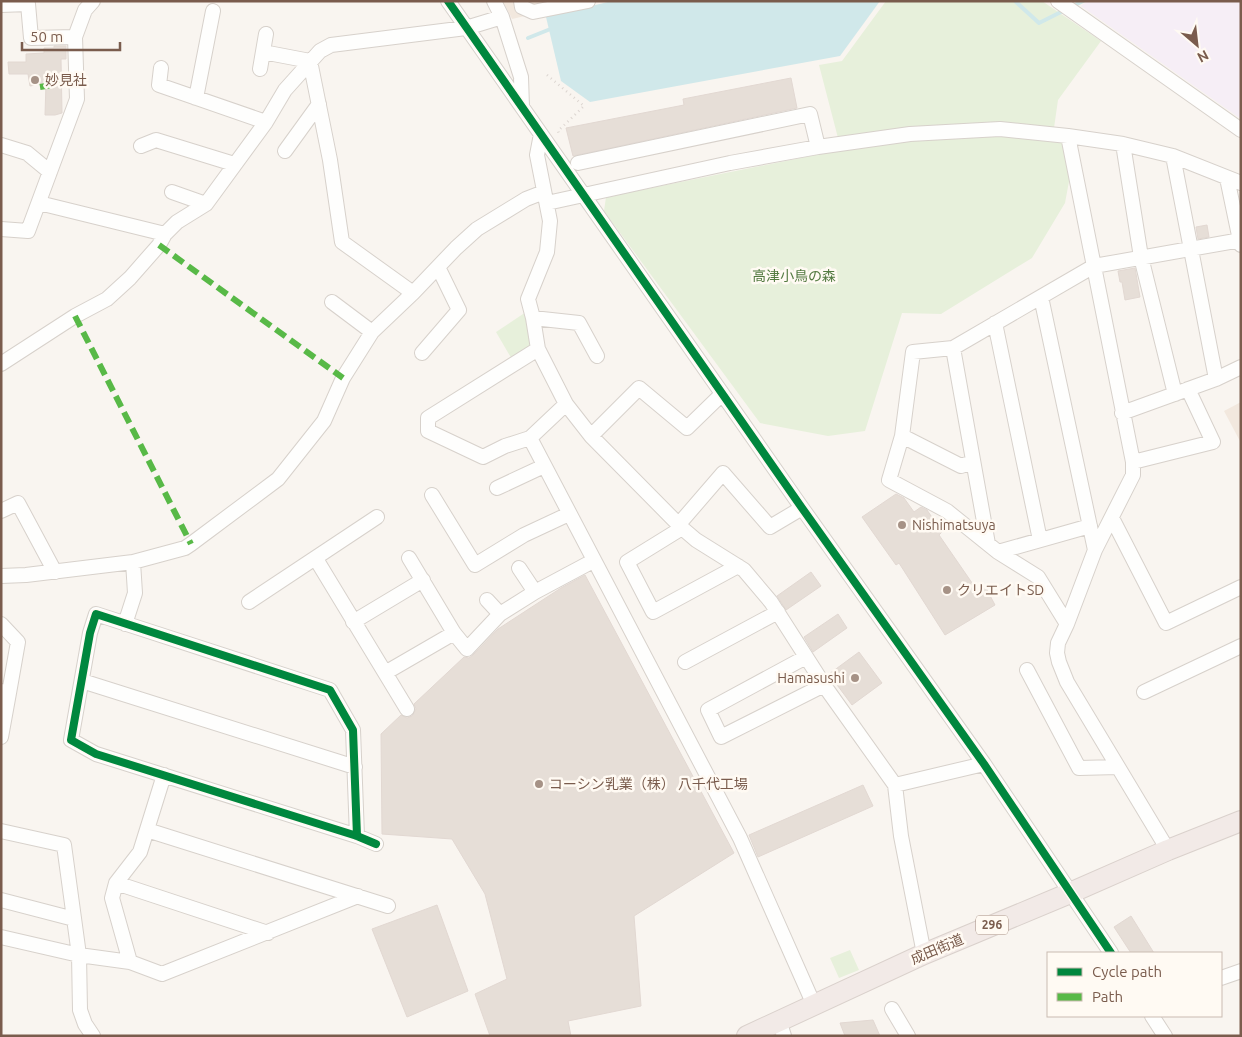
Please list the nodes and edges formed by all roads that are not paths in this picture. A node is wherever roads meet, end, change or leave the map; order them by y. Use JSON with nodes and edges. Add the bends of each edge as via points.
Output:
{"nodes":[{"id":1,"x":93,"y":1,"type":"edge"},
{"id":2,"x":448,"y":1,"type":"edge"},
{"id":3,"x":494,"y":1,"type":"edge"},
{"id":4,"x":520,"y":1,"type":"edge"},
{"id":5,"x":588,"y":1,"type":"edge"},
{"id":6,"x":1058,"y":1,"type":"edge"},
{"id":7,"x":1,"y":5,"type":"edge"},
{"id":8,"x":213,"y":11,"type":"dead end"},
{"id":9,"x":502,"y":16,"type":"junction"},
{"id":10,"x":466,"y":28,"type":"junction"},
{"id":11,"x":266,"y":34,"type":"dead end"},
{"id":12,"x":76,"y":38,"type":"junction"},
{"id":13,"x":263,"y":52,"type":"junction"},
{"id":14,"x":310,"y":61,"type":"junction"},
{"id":15,"x":161,"y":68,"type":"dead end"},
{"id":16,"x":260,"y":69,"type":"dead end"},
{"id":17,"x":196,"y":98,"type":"junction"},
{"id":18,"x":319,"y":104,"type":"junction"},
{"id":19,"x":522,"y":107,"type":"junction"},
{"id":20,"x":266,"y":122,"type":"junction"},
{"id":21,"x":1241,"y":130,"type":"edge"},
{"id":22,"x":541,"y":134,"type":"junction"},
{"id":23,"x":1068,"y":136,"type":"junction"},
{"id":24,"x":1123,"y":144,"type":"junction"},
{"id":25,"x":1,"y":145,"type":"edge"},
{"id":26,"x":141,"y":146,"type":"dead end"},
{"id":27,"x":818,"y":147,"type":"junction"},
{"id":28,"x":285,"y":150,"type":"dead end"},
{"id":29,"x":1173,"y":156,"type":"junction"},
{"id":30,"x":578,"y":163,"type":"dead end"},
{"id":31,"x":234,"y":164,"type":"junction"},
{"id":32,"x":50,"y":172,"type":"junction"},
{"id":33,"x":1227,"y":178,"type":"junction"},
{"id":34,"x":1241,"y":183,"type":"edge"},
{"id":35,"x":172,"y":192,"type":"dead end"},
{"id":36,"x":583,"y":194,"type":"junction"},
{"id":37,"x":545,"y":197,"type":"junction"},
{"id":38,"x":39,"y":202,"type":"junction"},
{"id":39,"x":206,"y":204,"type":"junction"},
{"id":40,"x":1,"y":228,"type":"edge"},
{"id":41,"x":165,"y":234,"type":"junction"},
{"id":42,"x":1240,"y":242,"type":"edge"},
{"id":43,"x":1191,"y":249,"type":"junction"},
{"id":44,"x":1141,"y":257,"type":"junction"},
{"id":45,"x":1094,"y":266,"type":"junction"},
{"id":46,"x":438,"y":267,"type":"junction"},
{"id":47,"x":413,"y":293,"type":"junction"},
{"id":48,"x":1041,"y":297,"type":"junction"},
{"id":49,"x":332,"y":302,"type":"dead end"},
{"id":50,"x":533,"y":318,"type":"junction"},
{"id":51,"x":995,"y":324,"type":"junction"},
{"id":52,"x":372,"y":332,"type":"junction"},
{"id":53,"x":953,"y":348,"type":"junction"},
{"id":54,"x":538,"y":349,"type":"junction"},
{"id":55,"x":422,"y":353,"type":"dead end"},
{"id":56,"x":597,"y":356,"type":"dead end"},
{"id":57,"x":1,"y":364,"type":"edge"},
{"id":58,"x":1241,"y":367,"type":"edge"},
{"id":59,"x":1216,"y":379,"type":"junction"},
{"id":60,"x":1182,"y":391,"type":"junction"},
{"id":61,"x":722,"y":394,"type":"junction"},
{"id":62,"x":566,"y":404,"type":"junction"},
{"id":63,"x":1122,"y":413,"type":"junction"},
{"id":64,"x":591,"y":436,"type":"junction"},
{"id":65,"x":902,"y":436,"type":"junction"},
{"id":66,"x":530,"y":438,"type":"junction"},
{"id":67,"x":973,"y":462,"type":"junction"},
{"id":68,"x":1133,"y":462,"type":"junction"},
{"id":69,"x":544,"y":466,"type":"junction"},
{"id":70,"x":497,"y":488,"type":"dead end"},
{"id":71,"x":432,"y":495,"type":"dead end"},
{"id":72,"x":802,"y":508,"type":"junction"},
{"id":73,"x":1,"y":511,"type":"edge"},
{"id":74,"x":569,"y":514,"type":"junction"},
{"id":75,"x":376,"y":517,"type":"dead end"},
{"id":76,"x":1112,"y":518,"type":"junction"},
{"id":77,"x":680,"y":526,"type":"junction"},
{"id":78,"x":1090,"y":526,"type":"junction"},
{"id":79,"x":1040,"y":540,"type":"junction"},
{"id":80,"x":993,"y":548,"type":"junction"},
{"id":81,"x":1095,"y":550,"type":"junction"},
{"id":82,"x":316,"y":558,"type":"junction"},
{"id":83,"x":410,"y":558,"type":"dead end"},
{"id":84,"x":593,"y":561,"type":"junction"},
{"id":85,"x":133,"y":562,"type":"junction"},
{"id":86,"x":738,"y":566,"type":"junction"},
{"id":87,"x":519,"y":568,"type":"dead end"},
{"id":88,"x":55,"y":572,"type":"junction"},
{"id":89,"x":1,"y":576,"type":"edge"},
{"id":90,"x":422,"y":580,"type":"junction"},
{"id":91,"x":1241,"y":587,"type":"edge"},
{"id":92,"x":535,"y":592,"type":"junction"},
{"id":93,"x":487,"y":600,"type":"dead end"},
{"id":94,"x":249,"y":602,"type":"dead end"},
{"id":95,"x":778,"y":612,"type":"junction"},
{"id":96,"x":500,"y":614,"type":"junction"},
{"id":97,"x":353,"y":622,"type":"junction"},
{"id":98,"x":1,"y":624,"type":"edge"},
{"id":99,"x":125,"y":624,"type":"junction"},
{"id":100,"x":1067,"y":624,"type":"junction"},
{"id":101,"x":454,"y":633,"type":"junction"},
{"id":102,"x":1241,"y":646,"type":"edge"},
{"id":103,"x":806,"y":657,"type":"junction"},
{"id":104,"x":685,"y":662,"type":"dead end"},
{"id":105,"x":1027,"y":670,"type":"dead end"},
{"id":106,"x":385,"y":673,"type":"junction"},
{"id":107,"x":82,"y":681,"type":"junction"},
{"id":108,"x":824,"y":685,"type":"junction"},
{"id":109,"x":5,"y":692,"type":"edge"},
{"id":110,"x":1144,"y":692,"type":"dead end"},
{"id":111,"x":407,"y":709,"type":"dead end"},
{"id":112,"x":1,"y":737,"type":"edge"},
{"id":113,"x":984,"y":764,"type":"junction"},
{"id":114,"x":1118,"y":766,"type":"junction"},
{"id":115,"x":355,"y":768,"type":"junction"},
{"id":116,"x":164,"y":775,"type":"junction"},
{"id":117,"x":896,"y":785,"type":"junction"},
{"id":118,"x":1241,"y":821,"type":"edge"},
{"id":119,"x":147,"y":830,"type":"junction"},
{"id":120,"x":1,"y":831,"type":"edge"},
{"id":121,"x":357,"y":836,"type":"junction"},
{"id":122,"x":376,"y":844,"type":"dead end"},
{"id":123,"x":1168,"y":850,"type":"junction"},
{"id":124,"x":116,"y":883,"type":"junction"},
{"id":125,"x":1070,"y":893,"type":"junction"},
{"id":126,"x":358,"y":896,"type":"junction"},
{"id":127,"x":1,"y":900,"type":"edge"},
{"id":128,"x":388,"y":906,"type":"dead end"},
{"id":129,"x":74,"y":919,"type":"junction"},
{"id":130,"x":268,"y":932,"type":"junction"},
{"id":131,"x":1,"y":937,"type":"edge"},
{"id":132,"x":1110,"y":952,"type":"edge"},
{"id":133,"x":924,"y":954,"type":"junction"},
{"id":134,"x":78,"y":955,"type":"junction"},
{"id":135,"x":130,"y":962,"type":"junction"},
{"id":136,"x":1240,"y":972,"type":"edge"},
{"id":137,"x":1222,"y":978,"type":"edge"},
{"id":138,"x":814,"y":1005,"type":"junction"},
{"id":139,"x":892,"y":1009,"type":"dead end"},
{"id":140,"x":1153,"y":1017,"type":"edge"},
{"id":141,"x":782,"y":1028,"type":"edge"},
{"id":142,"x":93,"y":1036,"type":"edge"},
{"id":143,"x":747,"y":1036,"type":"edge"},
{"id":144,"x":908,"y":1036,"type":"edge"},
{"id":145,"x":1165,"y":1036,"type":"edge"}],
"edges":[{"from":1,"to":12,"type":"street","via":[[85,10]]},
{"from":2,"to":10,"type":"street"},
{"from":3,"to":9,"type":"street"},
{"from":4,"to":5,"type":"street","via":[[522,7],[533,12]]},
{"from":6,"to":21,"type":"street"},
{"from":7,"to":12,"type":"street","via":[[28,4],[31,38]]},
{"from":8,"to":17,"type":"street"},
{"from":9,"to":10,"type":"street"},
{"from":9,"to":19,"type":"street","via":[[521,78]]},
{"from":10,"to":14,"type":"street","via":[[331,45]]},
{"from":10,"to":19,"type":"street"},
{"from":11,"to":13,"type":"street"},
{"from":12,"to":32,"type":"street","via":[[77,99]]},
{"from":13,"to":14,"type":"street"},
{"from":13,"to":16,"type":"street"},
{"from":14,"to":18,"type":"street"},
{"from":14,"to":20,"type":"street","via":[[285,90]]},
{"from":15,"to":17,"type":"street","via":[[159,85]]},
{"from":17,"to":20,"type":"street"},
{"from":18,"to":28,"type":"street"},
{"from":18,"to":47,"type":"street","via":[[342,242]]},
{"from":19,"to":22,"type":"street"},
{"from":20,"to":31,"type":"street"},
{"from":22,"to":36,"type":"street"},
{"from":22,"to":37,"type":"street","via":[[537,155]]},
{"from":23,"to":24,"type":"street"},
{"from":23,"to":27,"type":"street","via":[[1000,129],[910,134]]},
{"from":23,"to":45,"type":"street"},
{"from":24,"to":29,"type":"street"},
{"from":24,"to":44,"type":"street"},
{"from":25,"to":32,"type":"street","via":[[27,153]]},
{"from":26,"to":31,"type":"street","via":[[156,140]]},
{"from":27,"to":30,"type":"street","via":[[810,114]]},
{"from":27,"to":36,"type":"street"},
{"from":29,"to":33,"type":"street"},
{"from":29,"to":43,"type":"street"},
{"from":31,"to":39,"type":"street"},
{"from":32,"to":38,"type":"street"},
{"from":33,"to":34,"type":"street"},
{"from":33,"to":42,"type":"street"},
{"from":35,"to":39,"type":"street"},
{"from":36,"to":37,"type":"street"},
{"from":36,"to":61,"type":"street"},
{"from":37,"to":46,"type":"street","via":[[526,199],[477,228]]},
{"from":37,"to":50,"type":"street","via":[[550,221],[547,252],[528,300]]},
{"from":38,"to":40,"type":"street","via":[[28,231]]},
{"from":38,"to":41,"type":"street"},
{"from":39,"to":41,"type":"street","via":[[177,222]]},
{"from":41,"to":57,"type":"street","via":[[130,278],[107,299]]},
{"from":42,"to":43,"type":"street"},
{"from":43,"to":44,"type":"street"},
{"from":43,"to":59,"type":"street"},
{"from":44,"to":45,"type":"street"},
{"from":44,"to":60,"type":"street"},
{"from":45,"to":48,"type":"street"},
{"from":45,"to":63,"type":"street"},
{"from":46,"to":47,"type":"street"},
{"from":46,"to":55,"type":"street","via":[[459,310]]},
{"from":47,"to":52,"type":"street"},
{"from":48,"to":51,"type":"street"},
{"from":48,"to":78,"type":"street"},
{"from":49,"to":52,"type":"street"},
{"from":50,"to":54,"type":"street"},
{"from":50,"to":56,"type":"street","via":[[579,323]]},
{"from":51,"to":53,"type":"street"},
{"from":51,"to":79,"type":"street"},
{"from":52,"to":85,"type":"street","via":[[343,378],[324,420],[278,479],[185,548]]},
{"from":53,"to":65,"type":"street","via":[[913,352]]},
{"from":53,"to":67,"type":"street"},
{"from":54,"to":62,"type":"street"},
{"from":54,"to":66,"type":"street","via":[[428,418],[428,431],[483,457]]},
{"from":58,"to":59,"type":"street"},
{"from":59,"to":60,"type":"street"},
{"from":60,"to":63,"type":"street"},
{"from":60,"to":68,"type":"street","via":[[1213,442]]},
{"from":61,"to":64,"type":"street","via":[[687,428],[639,388]]},
{"from":61,"to":72,"type":"street"},
{"from":62,"to":64,"type":"street"},
{"from":62,"to":66,"type":"street"},
{"from":63,"to":68,"type":"street"},
{"from":64,"to":77,"type":"street"},
{"from":65,"to":67,"type":"street","via":[[961,466]]},
{"from":65,"to":80,"type":"street","via":[[890,480],[947,512]]},
{"from":66,"to":69,"type":"street"},
{"from":67,"to":80,"type":"street"},
{"from":68,"to":76,"type":"street","via":[[1133,475]]},
{"from":69,"to":70,"type":"street"},
{"from":69,"to":74,"type":"street"},
{"from":71,"to":74,"type":"street","via":[[475,565],[524,535]]},
{"from":72,"to":77,"type":"street","via":[[770,527],[723,473]]},
{"from":72,"to":113,"type":"street"},
{"from":73,"to":88,"type":"street","via":[[18,503]]},
{"from":74,"to":84,"type":"street"},
{"from":75,"to":82,"type":"street"},
{"from":76,"to":81,"type":"street"},
{"from":76,"to":91,"type":"street","via":[[1166,623]]},
{"from":77,"to":86,"type":"street"},
{"from":77,"to":86,"type":"street","via":[[627,562],[653,612]]},
{"from":78,"to":79,"type":"street"},
{"from":78,"to":81,"type":"street"},
{"from":79,"to":80,"type":"street"},
{"from":80,"to":100,"type":"street","via":[[1038,577]]},
{"from":81,"to":100,"type":"street"},
{"from":82,"to":94,"type":"street"},
{"from":82,"to":97,"type":"street"},
{"from":83,"to":90,"type":"street"},
{"from":84,"to":92,"type":"street"},
{"from":84,"to":138,"type":"street","via":[[740,838]]},
{"from":85,"to":88,"type":"street"},
{"from":85,"to":99,"type":"street","via":[[135,593]]},
{"from":86,"to":95,"type":"street"},
{"from":87,"to":92,"type":"street"},
{"from":88,"to":89,"type":"street"},
{"from":90,"to":97,"type":"street"},
{"from":90,"to":101,"type":"street"},
{"from":92,"to":96,"type":"street"},
{"from":93,"to":96,"type":"street"},
{"from":95,"to":103,"type":"street"},
{"from":95,"to":104,"type":"street"},
{"from":96,"to":101,"type":"street","via":[[467,649]]},
{"from":97,"to":106,"type":"street"},
{"from":98,"to":109,"type":"street","via":[[18,642]]},
{"from":99,"to":107,"type":"street","via":[[96,614]]},
{"from":99,"to":115,"type":"street","via":[[330,690],[353,730]]},
{"from":100,"to":114,"type":"street","via":[[1058,643],[1059,662],[1067,682]]},
{"from":101,"to":106,"type":"street"},
{"from":102,"to":110,"type":"street"},
{"from":103,"to":108,"type":"street"},
{"from":103,"to":108,"type":"street","via":[[708,710],[721,737]]},
{"from":105,"to":114,"type":"street","via":[[1078,768]]},
{"from":106,"to":111,"type":"street"},
{"from":107,"to":115,"type":"street"},
{"from":107,"to":116,"type":"street","via":[[71,740],[96,754]]},
{"from":108,"to":117,"type":"street"},
{"from":109,"to":112,"type":"street"},
{"from":113,"to":117,"type":"street"},
{"from":113,"to":125,"type":"street"},
{"from":114,"to":123,"type":"street"},
{"from":115,"to":121,"type":"street"},
{"from":116,"to":119,"type":"street"},
{"from":116,"to":121,"type":"street"},
{"from":117,"to":133,"type":"street","via":[[901,836]]},
{"from":118,"to":123,"type":"highway","name":"成田街道","number":"296"},
{"from":119,"to":124,"type":"street","via":[[140,852]]},
{"from":119,"to":126,"type":"street"},
{"from":120,"to":129,"type":"street","via":[[64,845]]},
{"from":121,"to":122,"type":"street"},
{"from":123,"to":125,"type":"highway","name":"成田街道","number":"296"},
{"from":124,"to":130,"type":"street"},
{"from":124,"to":135,"type":"street","via":[[112,898]]},
{"from":125,"to":132,"type":"street"},
{"from":125,"to":133,"type":"highway","name":"成田街道","number":"296"},
{"from":126,"to":128,"type":"street"},
{"from":126,"to":130,"type":"street"},
{"from":127,"to":129,"type":"street"},
{"from":129,"to":134,"type":"street"},
{"from":130,"to":135,"type":"street","via":[[162,974]]},
{"from":131,"to":134,"type":"street"},
{"from":133,"to":138,"type":"highway","name":"成田街道","number":"296"},
{"from":134,"to":135,"type":"street"},
{"from":134,"to":142,"type":"street","via":[[80,1010]]},
{"from":136,"to":137,"type":"street"},
{"from":138,"to":141,"type":"highway","name":"成田街道","number":"296"},
{"from":139,"to":144,"type":"street"},
{"from":140,"to":145,"type":"street"},
{"from":141,"to":143,"type":"highway","name":"成田街道","number":"296"}]}
